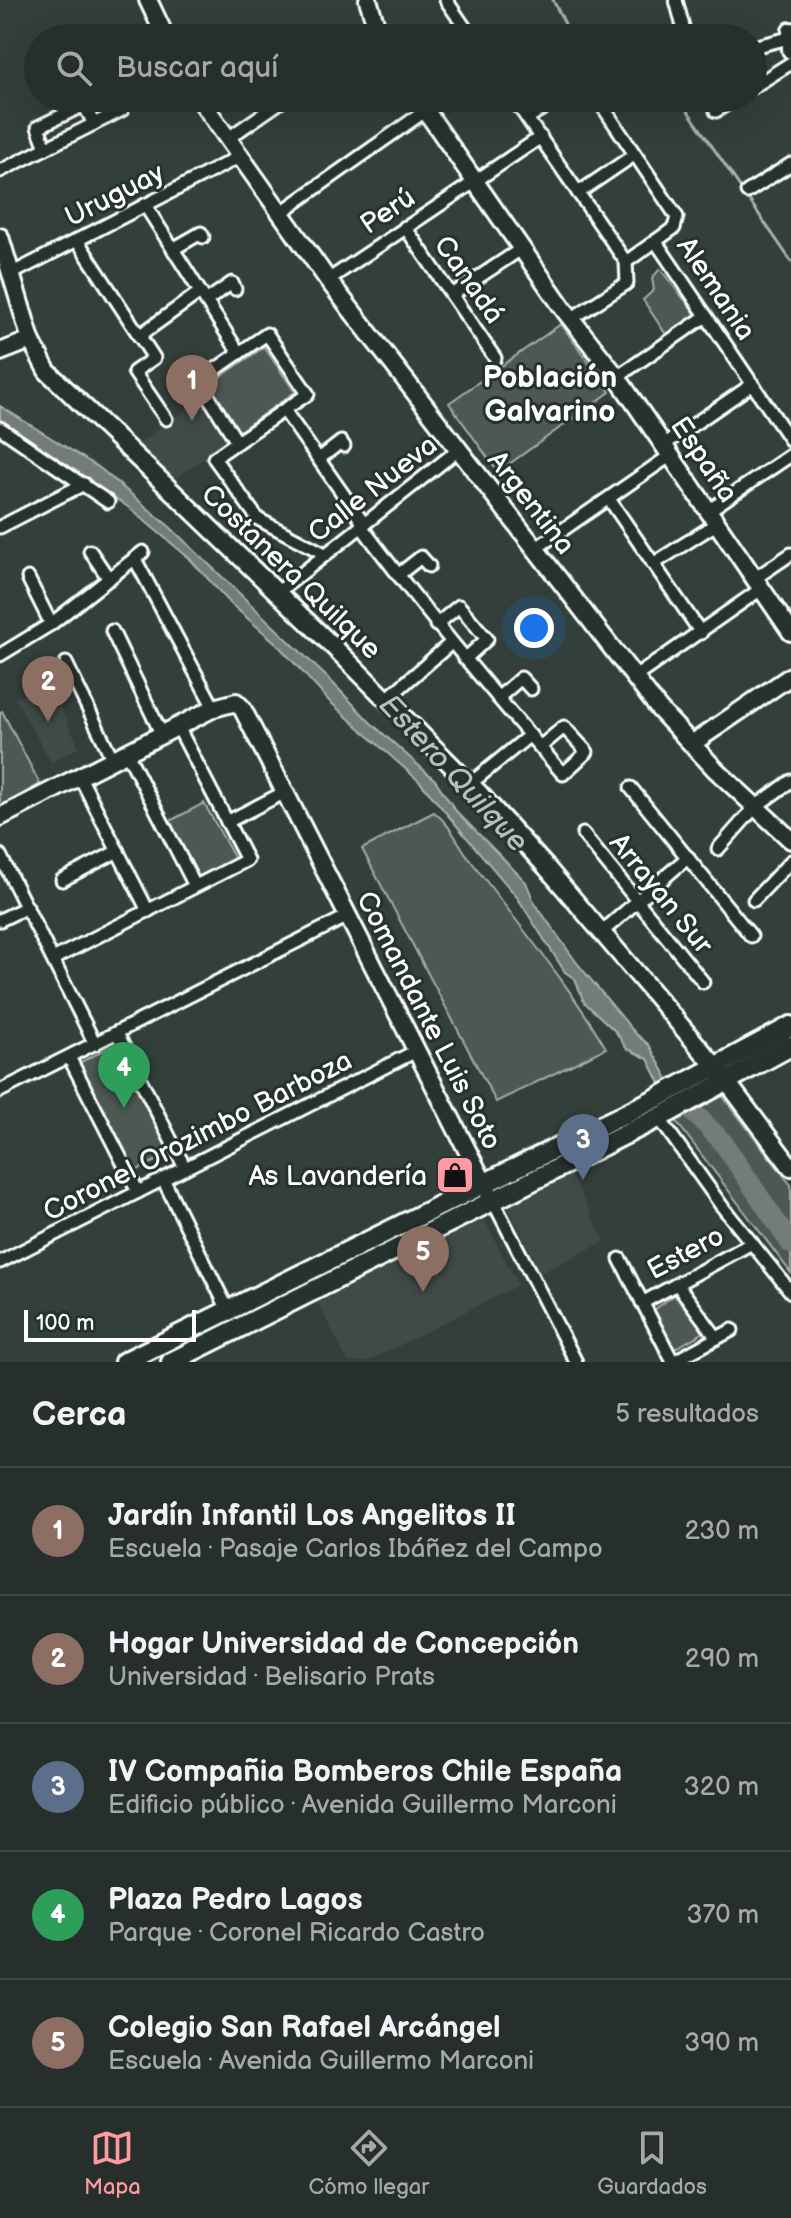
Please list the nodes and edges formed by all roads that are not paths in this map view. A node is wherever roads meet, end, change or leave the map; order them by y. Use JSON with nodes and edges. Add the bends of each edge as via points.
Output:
{"nodes":[{"id":1,"x":148,"y":0,"type":"edge"},
{"id":2,"x":368,"y":0,"type":"edge"},
{"id":3,"x":446,"y":0,"type":"edge"},
{"id":4,"x":676,"y":0,"type":"edge"},
{"id":5,"x":159,"y":24,"type":"edge"},
{"id":6,"x":374,"y":24,"type":"edge"},
{"id":7,"x":462,"y":24,"type":"edge"},
{"id":8,"x":682,"y":24,"type":"edge"},
{"id":9,"x":790,"y":40,"type":"edge"},
{"id":10,"x":767,"y":44,"type":"edge"},
{"id":11,"x":791,"y":63,"type":"edge"},
{"id":12,"x":767,"y":78,"type":"edge"},
{"id":13,"x":69,"y":112,"type":"edge"},
{"id":14,"x":88,"y":112,"type":"edge"},
{"id":15,"x":118,"y":112,"type":"edge"},
{"id":16,"x":209,"y":112,"type":"edge"},
{"id":17,"x":266,"y":112,"type":"edge"},
{"id":18,"x":412,"y":112,"type":"edge"},
{"id":19,"x":426,"y":112,"type":"edge"},
{"id":20,"x":523,"y":112,"type":"edge"},
{"id":21,"x":536,"y":112,"type":"edge"},
{"id":22,"x":606,"y":112,"type":"edge"},
{"id":23,"x":527,"y":118,"type":"junction"},
{"id":24,"x":94,"y":124,"type":"junction"},
{"id":25,"x":541,"y":137,"type":"junction"},
{"id":26,"x":227,"y":139,"type":"junction"},
{"id":27,"x":46,"y":148,"type":"junction"},
{"id":28,"x":634,"y":155,"type":"junction"},
{"id":29,"x":239,"y":157,"type":"junction"},
{"id":30,"x":791,"y":164,"type":"edge"},
{"id":31,"x":0,"y":171,"type":"edge"},
{"id":32,"x":474,"y":183,"type":"junction"},
{"id":33,"x":747,"y":192,"type":"dead end"},
{"id":34,"x":578,"y":193,"type":"junction"},
{"id":35,"x":145,"y":205,"type":"junction"},
{"id":36,"x":279,"y":214,"type":"junction"},
{"id":37,"x":405,"y":227,"type":"junction"},
{"id":38,"x":0,"y":237,"type":"edge"},
{"id":39,"x":203,"y":237,"type":"dead end"},
{"id":40,"x":77,"y":240,"type":"junction"},
{"id":41,"x":656,"y":242,"type":"junction"},
{"id":42,"x":173,"y":249,"type":"junction"},
{"id":43,"x":521,"y":249,"type":"junction"},
{"id":44,"x":626,"y":262,"type":"junction"},
{"id":45,"x":11,"y":274,"type":"junction"},
{"id":46,"x":328,"y":280,"type":"junction"},
{"id":47,"x":235,"y":289,"type":"dead end"},
{"id":48,"x":452,"y":295,"type":"junction"},
{"id":49,"x":203,"y":296,"type":"junction"},
{"id":50,"x":706,"y":316,"type":"junction"},
{"id":51,"x":571,"y":319,"type":"junction"},
{"id":52,"x":139,"y":336,"type":"junction"},
{"id":53,"x":31,"y":340,"type":"junction"},
{"id":54,"x":0,"y":352,"type":"edge"},
{"id":55,"x":239,"y":353,"type":"junction"},
{"id":56,"x":495,"y":358,"type":"dead end"},
{"id":57,"x":617,"y":377,"type":"junction"},
{"id":58,"x":753,"y":384,"type":"junction"},
{"id":59,"x":284,"y":410,"type":"junction"},
{"id":60,"x":166,"y":419,"type":"dead end"},
{"id":61,"x":0,"y":428,"type":"edge"},
{"id":62,"x":791,"y":441,"type":"edge"},
{"id":63,"x":237,"y":442,"type":"junction"},
{"id":64,"x":344,"y":446,"type":"dead end"},
{"id":65,"x":458,"y":450,"type":"junction"},
{"id":66,"x":668,"y":450,"type":"junction"},
{"id":67,"x":791,"y":455,"type":"edge"},
{"id":68,"x":319,"y":459,"type":"junction"},
{"id":69,"x":84,"y":484,"type":"junction"},
{"id":70,"x":609,"y":499,"type":"junction"},
{"id":71,"x":108,"y":502,"type":"dead end"},
{"id":72,"x":712,"y":517,"type":"junction"},
{"id":73,"x":363,"y":525,"type":"junction"},
{"id":74,"x":0,"y":527,"type":"edge"},
{"id":75,"x":535,"y":549,"type":"junction"},
{"id":76,"x":90,"y":551,"type":"dead end"},
{"id":77,"x":325,"y":554,"type":"junction"},
{"id":78,"x":791,"y":554,"type":"edge"},
{"id":79,"x":653,"y":564,"type":"junction"},
{"id":80,"x":429,"y":566,"type":"dead end"},
{"id":81,"x":398,"y":575,"type":"junction"},
{"id":82,"x":28,"y":578,"type":"dead end"},
{"id":83,"x":109,"y":579,"type":"junction"},
{"id":84,"x":757,"y":584,"type":"junction"},
{"id":85,"x":277,"y":593,"type":"junction"},
{"id":86,"x":51,"y":624,"type":"junction"},
{"id":87,"x":436,"y":625,"type":"junction"},
{"id":88,"x":112,"y":631,"type":"dead end"},
{"id":89,"x":791,"y":632,"type":"edge"},
{"id":90,"x":701,"y":633,"type":"junction"},
{"id":91,"x":451,"y":643,"type":"junction"},
{"id":92,"x":0,"y":655,"type":"edge"},
{"id":93,"x":465,"y":659,"type":"junction"},
{"id":94,"x":66,"y":663,"type":"dead end"},
{"id":95,"x":791,"y":676,"type":"edge"},
{"id":96,"x":635,"y":677,"type":"junction"},
{"id":97,"x":531,"y":689,"type":"dead end"},
{"id":98,"x":498,"y":698,"type":"junction"},
{"id":99,"x":387,"y":699,"type":"junction"},
{"id":100,"x":214,"y":708,"type":"junction"},
{"id":101,"x":178,"y":727,"type":"junction"},
{"id":102,"x":162,"y":735,"type":"junction"},
{"id":103,"x":530,"y":735,"type":"junction"},
{"id":104,"x":693,"y":743,"type":"junction"},
{"id":105,"x":540,"y":747,"type":"dead end"},
{"id":106,"x":120,"y":756,"type":"junction"},
{"id":107,"x":80,"y":777,"type":"junction"},
{"id":108,"x":791,"y":781,"type":"edge"},
{"id":109,"x":470,"y":784,"type":"junction"},
{"id":110,"x":631,"y":788,"type":"dead end"},
{"id":111,"x":285,"y":792,"type":"junction"},
{"id":112,"x":755,"y":807,"type":"junction"},
{"id":113,"x":0,"y":817,"type":"edge"},
{"id":114,"x":227,"y":822,"type":"junction"},
{"id":115,"x":583,"y":834,"type":"dead end"},
{"id":116,"x":791,"y":840,"type":"edge"},
{"id":117,"x":718,"y":849,"type":"dead end"},
{"id":118,"x":118,"y":851,"type":"junction"},
{"id":119,"x":0,"y":855,"type":"edge"},
{"id":120,"x":688,"y":857,"type":"junction"},
{"id":121,"x":791,"y":861,"type":"edge"},
{"id":122,"x":62,"y":880,"type":"dead end"},
{"id":123,"x":195,"y":886,"type":"junction"},
{"id":124,"x":754,"y":900,"type":"dead end"},
{"id":125,"x":639,"y":901,"type":"junction"},
{"id":126,"x":27,"y":907,"type":"junction"},
{"id":127,"x":148,"y":911,"type":"junction"},
{"id":128,"x":348,"y":916,"type":"junction"},
{"id":129,"x":0,"y":920,"type":"edge"},
{"id":130,"x":602,"y":932,"type":"junction"},
{"id":131,"x":751,"y":936,"type":"dead end"},
{"id":132,"x":53,"y":959,"type":"junction"},
{"id":133,"x":703,"y":982,"type":"dead end"},
{"id":134,"x":791,"y":1026,"type":"edge"},
{"id":135,"x":117,"y":1033,"type":"junction"},
{"id":136,"x":95,"y":1044,"type":"junction"},
{"id":137,"x":791,"y":1046,"type":"edge"},
{"id":138,"x":416,"y":1051,"type":"junction"},
{"id":139,"x":69,"y":1057,"type":"junction"},
{"id":140,"x":721,"y":1074,"type":"junction"},
{"id":141,"x":0,"y":1091,"type":"edge"},
{"id":142,"x":661,"y":1110,"type":"junction"},
{"id":143,"x":567,"y":1142,"type":"junction"},
{"id":144,"x":576,"y":1159,"type":"junction"},
{"id":145,"x":791,"y":1167,"type":"edge"},
{"id":146,"x":185,"y":1168,"type":"junction"},
{"id":147,"x":163,"y":1179,"type":"junction"},
{"id":148,"x":483,"y":1184,"type":"junction"},
{"id":149,"x":138,"y":1192,"type":"junction"},
{"id":150,"x":493,"y":1201,"type":"junction"},
{"id":151,"x":752,"y":1243,"type":"junction"},
{"id":152,"x":620,"y":1259,"type":"dead end"},
{"id":153,"x":0,"y":1262,"type":"edge"},
{"id":154,"x":677,"y":1284,"type":"junction"},
{"id":155,"x":791,"y":1292,"type":"edge"},
{"id":156,"x":642,"y":1303,"type":"junction"},
{"id":157,"x":228,"y":1311,"type":"junction"},
{"id":158,"x":237,"y":1329,"type":"junction"},
{"id":159,"x":732,"y":1330,"type":"dead end"},
{"id":160,"x":717,"y":1338,"type":"junction"},
{"id":161,"x":124,"y":1362,"type":"edge"},
{"id":162,"x":171,"y":1362,"type":"edge"},
{"id":163,"x":576,"y":1362,"type":"edge"},
{"id":164,"x":673,"y":1362,"type":"edge"}],
"edges":[{"from":1,"to":5,"type":"street"},
{"from":2,"to":6,"type":"street"},
{"from":3,"to":7,"type":"street"},
{"from":4,"to":8,"type":"street"},
{"from":9,"to":10,"type":"street"},
{"from":11,"to":12,"type":"street"},
{"from":13,"to":27,"type":"street","via":[[38,127]]},
{"from":14,"to":24,"type":"street"},
{"from":15,"to":24,"type":"street"},
{"from":16,"to":26,"type":"street","name":"Argentina"},
{"from":17,"to":26,"type":"street"},
{"from":18,"to":36,"type":"street"},
{"from":19,"to":32,"type":"street","name":"España"},
{"from":20,"to":23,"type":"street"},
{"from":21,"to":23,"type":"street"},
{"from":22,"to":28,"type":"street"},
{"from":23,"to":25,"type":"street"},
{"from":24,"to":27,"type":"street"},
{"from":25,"to":32,"type":"street","name":"Perú"},
{"from":25,"to":34,"type":"street"},
{"from":26,"to":29,"type":"street","name":"Argentina"},
{"from":27,"to":31,"type":"street"},
{"from":28,"to":34,"type":"street"},
{"from":28,"to":41,"type":"street","via":[[677,217],[674,228]]},
{"from":29,"to":35,"type":"street","name":"Uruguay"},
{"from":29,"to":36,"type":"street","name":"Argentina"},
{"from":30,"to":33,"type":"street"},
{"from":32,"to":37,"type":"street","name":"Perú"},
{"from":32,"to":43,"type":"street","name":"España"},
{"from":34,"to":44,"type":"street"},
{"from":35,"to":40,"type":"street","name":"Uruguay"},
{"from":35,"to":42,"type":"street"},
{"from":36,"to":46,"type":"street","name":"Argentina"},
{"from":37,"to":46,"type":"street","name":"Perú"},
{"from":37,"to":48,"type":"street","name":"Canadá"},
{"from":38,"to":45,"type":"street","name":"Costanera Quilque"},
{"from":39,"to":42,"type":"street","via":[[201,233]]},
{"from":40,"to":45,"type":"street","name":"Uruguay"},
{"from":40,"to":52,"type":"street"},
{"from":41,"to":44,"type":"street"},
{"from":41,"to":50,"type":"street","name":"Alemania"},
{"from":42,"to":49,"type":"street"},
{"from":43,"to":48,"type":"street"},
{"from":43,"to":51,"type":"street","name":"España"},
{"from":44,"to":51,"type":"street","via":[[627,283]]},
{"from":45,"to":53,"type":"street","name":"Costanera Quilque"},
{"from":46,"to":65,"type":"street","name":"Argentina"},
{"from":47,"to":49,"type":"street","via":[[232,283]]},
{"from":48,"to":56,"type":"street","name":"Canadá"},
{"from":49,"to":52,"type":"street"},
{"from":49,"to":55,"type":"street"},
{"from":50,"to":57,"type":"street"},
{"from":50,"to":58,"type":"street","name":"Alemania"},
{"from":51,"to":57,"type":"street","name":"España"},
{"from":52,"to":60,"type":"street","via":[[154,358],[134,372]]},
{"from":53,"to":54,"type":"street"},
{"from":53,"to":85,"type":"street","name":"Costanera Quilque","via":[[54,378]]},
{"from":55,"to":59,"type":"street","via":[[267,334],[308,394]]},
{"from":55,"to":63,"type":"street","via":[[203,378],[202,386]]},
{"from":57,"to":66,"type":"street","name":"España"},
{"from":58,"to":62,"type":"street","name":"Alemania"},
{"from":58,"to":66,"type":"street"},
{"from":59,"to":63,"type":"street"},
{"from":59,"to":68,"type":"street"},
{"from":61,"to":69,"type":"street"},
{"from":63,"to":77,"type":"street","via":[[214,458],[258,519]]},
{"from":64,"to":68,"type":"street","via":[[341,442]]},
{"from":65,"to":73,"type":"street","name":"Calle Nueva"},
{"from":65,"to":75,"type":"street","name":"Argentina"},
{"from":66,"to":70,"type":"street"},
{"from":66,"to":72,"type":"street","name":"España"},
{"from":67,"to":72,"type":"street"},
{"from":68,"to":73,"type":"street"},
{"from":69,"to":71,"type":"street"},
{"from":69,"to":74,"type":"street"},
{"from":70,"to":75,"type":"street"},
{"from":70,"to":79,"type":"street"},
{"from":72,"to":79,"type":"street"},
{"from":72,"to":84,"type":"street","name":"España"},
{"from":73,"to":77,"type":"street","name":"Calle Nueva"},
{"from":73,"to":81,"type":"street"},
{"from":75,"to":96,"type":"street","name":"Argentina"},
{"from":76,"to":83,"type":"street"},
{"from":77,"to":85,"type":"street","name":"Calle Nueva"},
{"from":78,"to":84,"type":"street"},
{"from":79,"to":90,"type":"street"},
{"from":80,"to":81,"type":"street","via":[[421,557]]},
{"from":81,"to":87,"type":"street"},
{"from":82,"to":86,"type":"street"},
{"from":83,"to":86,"type":"street"},
{"from":83,"to":100,"type":"street","via":[[139,555]]},
{"from":84,"to":89,"type":"street","name":"España"},
{"from":84,"to":90,"type":"street"},
{"from":85,"to":99,"type":"street","name":"Costanera Quilque"},
{"from":86,"to":92,"type":"street"},
{"from":87,"to":91,"type":"street"},
{"from":87,"to":93,"type":"street","via":[[459,606],[469,617],[487,639]]},
{"from":88,"to":102,"type":"street"},
{"from":90,"to":96,"type":"street"},
{"from":91,"to":93,"type":"street"},
{"from":91,"to":99,"type":"street"},
{"from":93,"to":98,"type":"street"},
{"from":94,"to":106,"type":"street"},
{"from":95,"to":104,"type":"street"},
{"from":96,"to":104,"type":"street","name":"Argentina"},
{"from":97,"to":98,"type":"street","via":[[521,678]]},
{"from":98,"to":103,"type":"street"},
{"from":99,"to":109,"type":"street","name":"Costanera Quilque"},
{"from":100,"to":101,"type":"street"},
{"from":100,"to":111,"type":"street","name":"Comandante Luis Soto","via":[[236,702]]},
{"from":101,"to":102,"type":"street"},
{"from":101,"to":114,"type":"street"},
{"from":102,"to":106,"type":"street"},
{"from":103,"to":105,"type":"street"},
{"from":103,"to":109,"type":"street"},
{"from":104,"to":112,"type":"street","name":"Argentina"},
{"from":106,"to":107,"type":"street"},
{"from":106,"to":123,"type":"street"},
{"from":107,"to":113,"type":"street"},
{"from":107,"to":118,"type":"street"},
{"from":108,"to":112,"type":"street"},
{"from":109,"to":130,"type":"street","name":"Costanera Quilque"},
{"from":110,"to":120,"type":"street"},
{"from":111,"to":114,"type":"street"},
{"from":111,"to":128,"type":"street","name":"Comandante Luis Soto"},
{"from":112,"to":116,"type":"street","name":"Argentina"},
{"from":112,"to":117,"type":"street"},
{"from":114,"to":123,"type":"street","via":[[247,860]]},
{"from":115,"to":125,"type":"street","name":"Arrayan Sur"},
{"from":118,"to":122,"type":"street"},
{"from":118,"to":127,"type":"street"},
{"from":119,"to":126,"type":"street"},
{"from":120,"to":125,"type":"street"},
{"from":120,"to":131,"type":"street"},
{"from":121,"to":124,"type":"street"},
{"from":123,"to":127,"type":"street"},
{"from":125,"to":130,"type":"street"},
{"from":125,"to":133,"type":"street","name":"Arrayan Sur"},
{"from":126,"to":129,"type":"street"},
{"from":126,"to":132,"type":"street"},
{"from":127,"to":132,"type":"street"},
{"from":128,"to":135,"type":"street"},
{"from":128,"to":138,"type":"street","name":"Comandante Luis Soto"},
{"from":130,"to":140,"type":"street","name":"Costanera Quilque"},
{"from":132,"to":136,"type":"street"},
{"from":134,"to":140,"type":"main road"},
{"from":135,"to":136,"type":"street"},
{"from":135,"to":146,"type":"street"},
{"from":136,"to":139,"type":"street"},
{"from":137,"to":140,"type":"main road"},
{"from":138,"to":146,"type":"street","name":"Coronel Orozimbo Barboza"},
{"from":138,"to":148,"type":"street","name":"Comandante Luis Soto"},
{"from":139,"to":141,"type":"street"},
{"from":139,"to":149,"type":"street"},
{"from":140,"to":142,"type":"main road"},
{"from":140,"to":145,"type":"street","name":"Costanera Quilque"},
{"from":142,"to":143,"type":"main road"},
{"from":142,"to":144,"type":"main road"},
{"from":142,"to":151,"type":"street"},
{"from":143,"to":144,"type":"main road"},
{"from":143,"to":148,"type":"main road"},
{"from":144,"to":150,"type":"main road"},
{"from":146,"to":147,"type":"street","name":"Coronel Orozimbo Barboza"},
{"from":147,"to":149,"type":"street","name":"Coronel Orozimbo Barboza"},
{"from":147,"to":157,"type":"street"},
{"from":148,"to":150,"type":"street","name":"Comandante Luis Soto"},
{"from":148,"to":157,"type":"main road"},
{"from":149,"to":153,"type":"street","name":"Coronel Orozimbo Barboza"},
{"from":150,"to":158,"type":"main road"},
{"from":150,"to":163,"type":"street","name":"Comandante Luis Soto"},
{"from":151,"to":154,"type":"street","name":"Estero"},
{"from":151,"to":155,"type":"street"},
{"from":152,"to":156,"type":"street"},
{"from":154,"to":156,"type":"street","name":"Estero"},
{"from":154,"to":160,"type":"street"},
{"from":156,"to":164,"type":"street"},
{"from":157,"to":158,"type":"street"},
{"from":157,"to":161,"type":"main road"},
{"from":158,"to":162,"type":"main road"},
{"from":159,"to":160,"type":"street"},
{"from":160,"to":164,"type":"street"}]}
